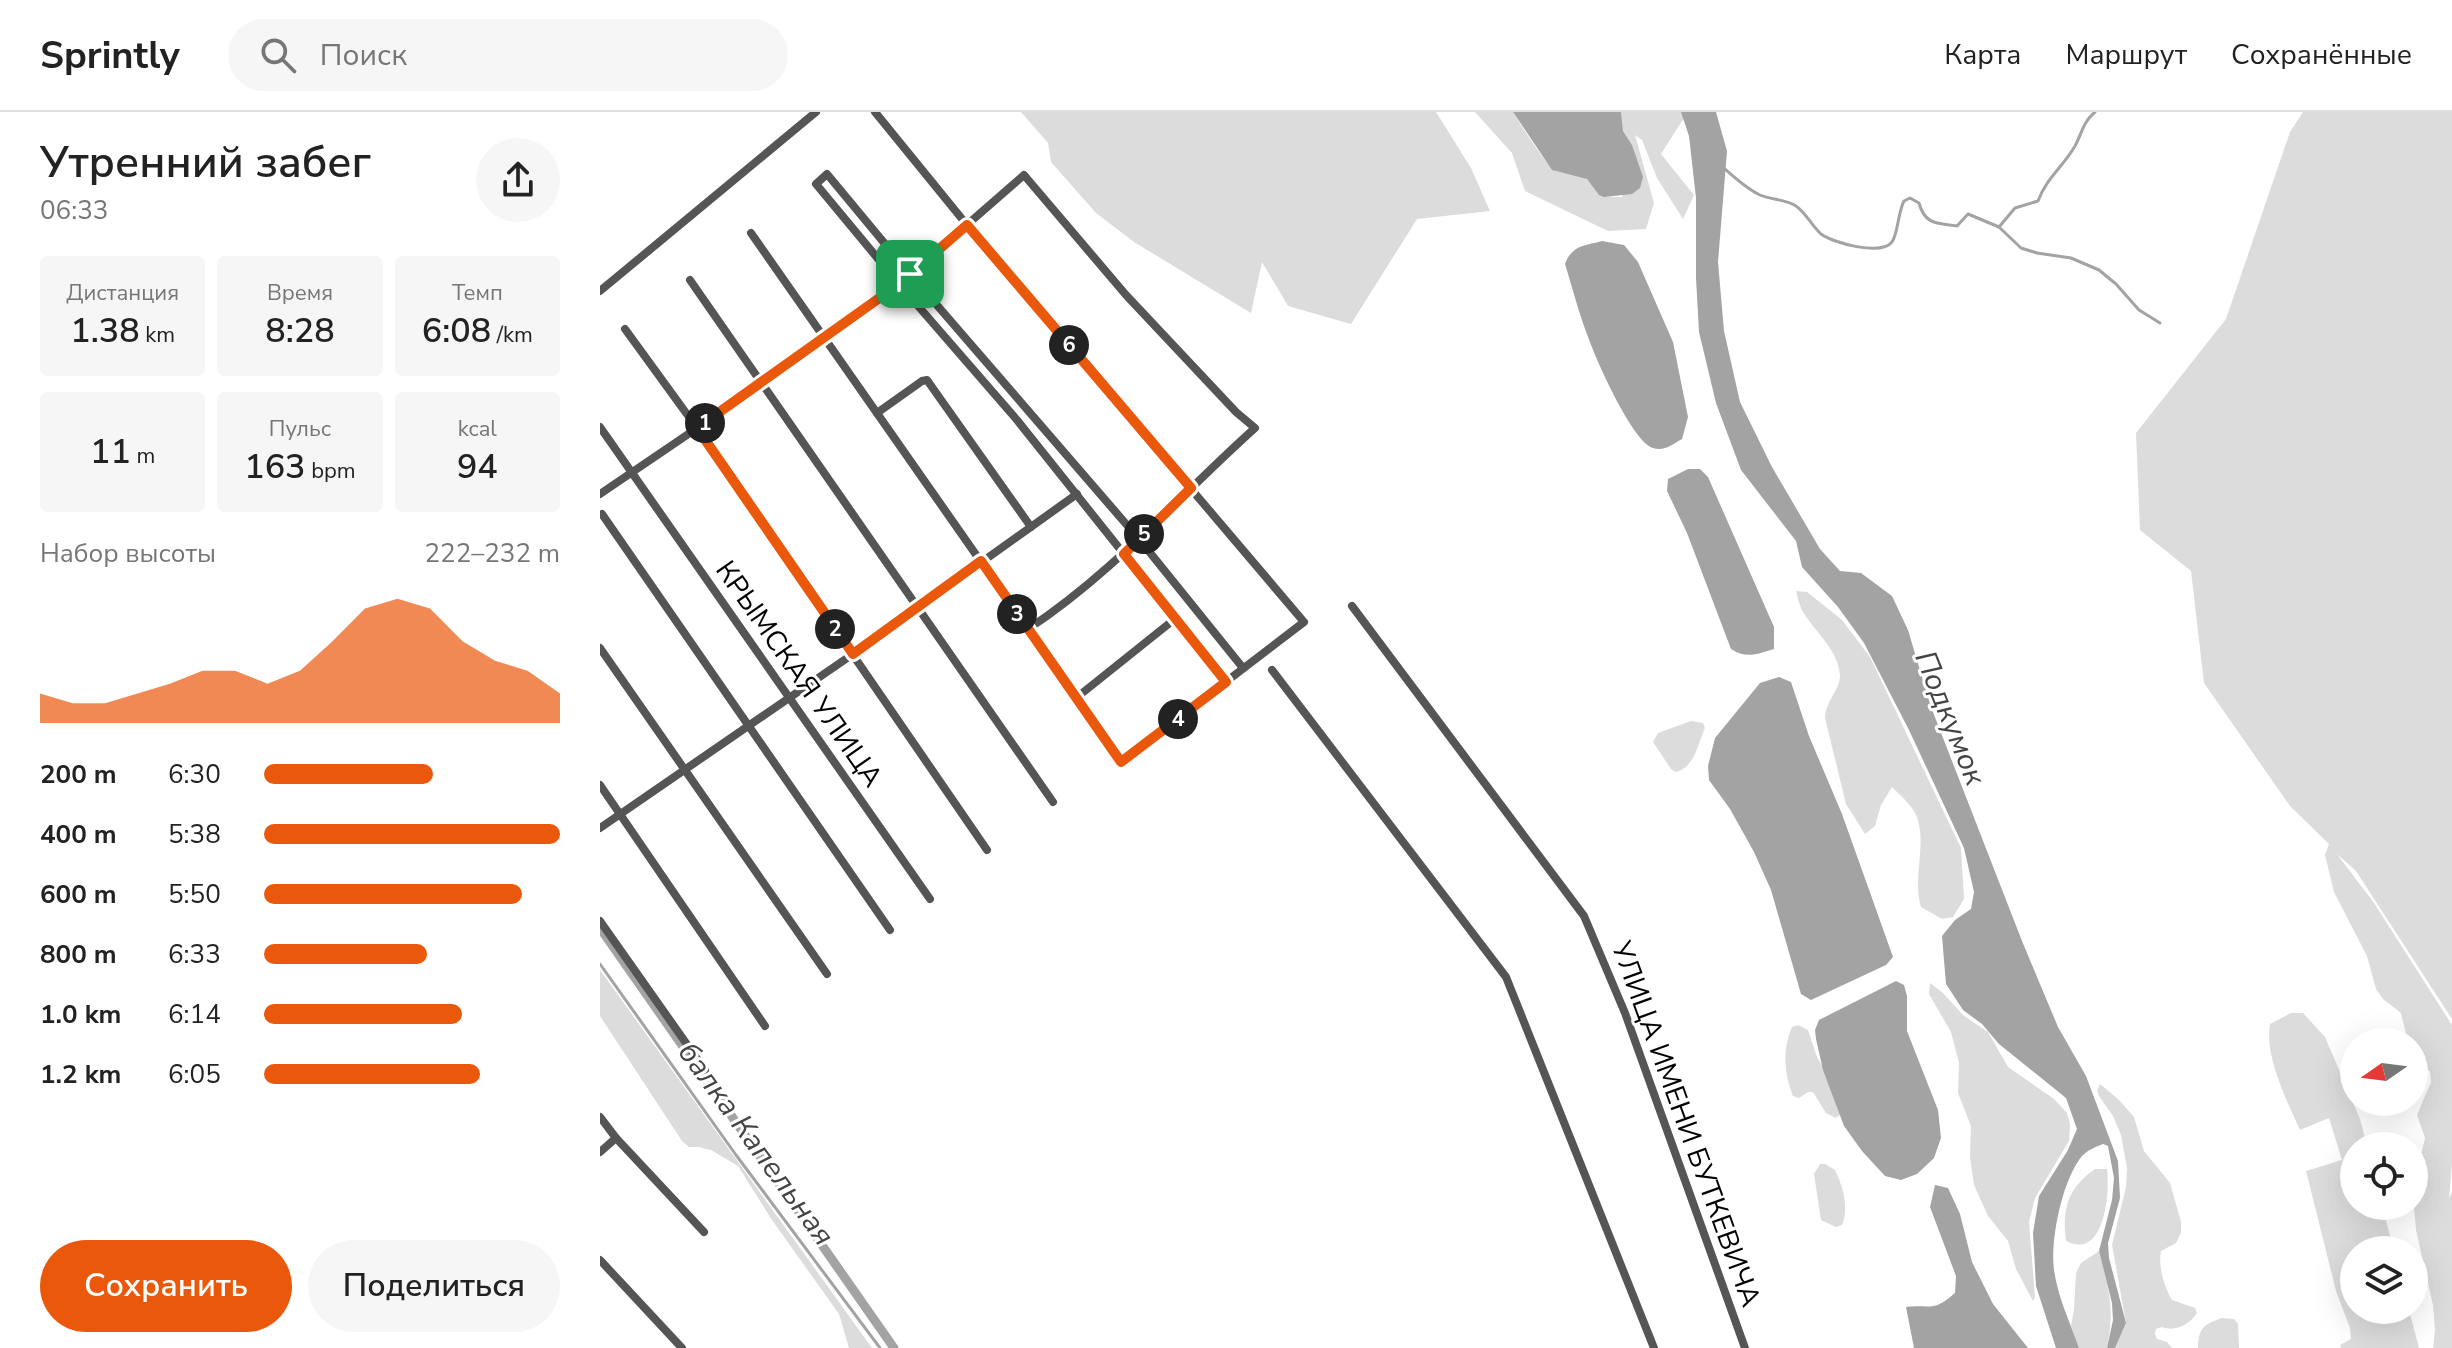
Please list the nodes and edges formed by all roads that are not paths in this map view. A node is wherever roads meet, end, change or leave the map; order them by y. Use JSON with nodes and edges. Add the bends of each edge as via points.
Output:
{"nodes":[{"id":1,"x":816,"y":112,"type":"edge"},
{"id":2,"x":875,"y":112,"type":"edge"},
{"id":3,"x":967,"y":225,"type":"junction"},
{"id":4,"x":751,"y":233,"type":"dead end"},
{"id":5,"x":910,"y":274,"type":"junction"},
{"id":6,"x":690,"y":280,"type":"dead end"},
{"id":7,"x":899,"y":284,"type":"junction"},
{"id":8,"x":600,"y":291,"type":"edge"},
{"id":9,"x":625,"y":329,"type":"dead end"},
{"id":10,"x":824,"y":339,"type":"junction"},
{"id":11,"x":762,"y":384,"type":"junction"},
{"id":12,"x":877,"y":413,"type":"junction"},
{"id":13,"x":600,"y":427,"type":"edge"},
{"id":14,"x":697,"y":428,"type":"junction"},
{"id":15,"x":631,"y":474,"type":"junction"},
{"id":16,"x":1191,"y":488,"type":"junction"},
{"id":17,"x":600,"y":494,"type":"edge"},
{"id":18,"x":1077,"y":494,"type":"junction"},
{"id":19,"x":602,"y":514,"type":"edge"},
{"id":20,"x":1031,"y":527,"type":"junction"},
{"id":21,"x":1139,"y":539,"type":"junction"},
{"id":22,"x":1124,"y":554,"type":"junction"},
{"id":23,"x":981,"y":561,"type":"junction"},
{"id":24,"x":1352,"y":606,"type":"dead end"},
{"id":25,"x":917,"y":607,"type":"junction"},
{"id":26,"x":1176,"y":618,"type":"junction"},
{"id":27,"x":1028,"y":629,"type":"junction"},
{"id":28,"x":600,"y":648,"type":"edge"},
{"id":29,"x":853,"y":654,"type":"junction"},
{"id":30,"x":1243,"y":668,"type":"junction"},
{"id":31,"x":1272,"y":670,"type":"dead end"},
{"id":32,"x":1226,"y":682,"type":"junction"},
{"id":33,"x":789,"y":697,"type":"junction"},
{"id":34,"x":1076,"y":698,"type":"junction"},
{"id":35,"x":749,"y":725,"type":"junction"},
{"id":36,"x":685,"y":768,"type":"junction"},
{"id":37,"x":600,"y":785,"type":"edge"},
{"id":38,"x":1053,"y":802,"type":"dead end"},
{"id":39,"x":620,"y":814,"type":"junction"},
{"id":40,"x":600,"y":828,"type":"edge"},
{"id":41,"x":987,"y":850,"type":"dead end"},
{"id":42,"x":930,"y":899,"type":"dead end"},
{"id":43,"x":600,"y":921,"type":"edge"},
{"id":44,"x":890,"y":930,"type":"dead end"},
{"id":45,"x":827,"y":974,"type":"dead end"},
{"id":46,"x":765,"y":1026,"type":"dead end"},
{"id":47,"x":705,"y":1070,"type":"dead end"},
{"id":48,"x":600,"y":1117,"type":"edge"},
{"id":49,"x":616,"y":1138,"type":"junction"},
{"id":50,"x":600,"y":1152,"type":"edge"},
{"id":51,"x":704,"y":1232,"type":"dead end"},
{"id":52,"x":600,"y":1260,"type":"edge"},
{"id":53,"x":682,"y":1348,"type":"edge"},
{"id":54,"x":1654,"y":1348,"type":"edge"},
{"id":55,"x":1745,"y":1348,"type":"edge"}],
"edges":[{"from":1,"to":8,"type":"street"},
{"from":2,"to":3,"type":"street"},
{"from":3,"to":5,"type":"street"},
{"from":3,"to":16,"type":"street"},
{"from":3,"to":16,"type":"street","via":[[1024,175],[1126,295],[1255,428]]},
{"from":4,"to":10,"type":"street"},
{"from":5,"to":7,"type":"street"},
{"from":5,"to":7,"type":"street","via":[[827,174],[816,184]]},
{"from":5,"to":21,"type":"street"},
{"from":6,"to":11,"type":"street"},
{"from":7,"to":10,"type":"street"},
{"from":7,"to":18,"type":"street"},
{"from":9,"to":14,"type":"street"},
{"from":10,"to":11,"type":"street"},
{"from":10,"to":12,"type":"street"},
{"from":11,"to":14,"type":"street"},
{"from":11,"to":25,"type":"street"},
{"from":12,"to":20,"type":"street","via":[[927,380]]},
{"from":12,"to":23,"type":"street"},
{"from":13,"to":15,"type":"street","name":"КРЫМСКАЯ УЛИЦА"},
{"from":14,"to":15,"type":"street"},
{"from":14,"to":29,"type":"street"},
{"from":15,"to":17,"type":"street"},
{"from":15,"to":33,"type":"street","name":"КРЫМСКАЯ УЛИЦА"},
{"from":16,"to":21,"type":"street"},
{"from":16,"to":30,"type":"street","via":[[1304,622]]},
{"from":18,"to":20,"type":"street"},
{"from":18,"to":22,"type":"street"},
{"from":19,"to":35,"type":"street"},
{"from":20,"to":23,"type":"street"},
{"from":21,"to":22,"type":"street"},
{"from":21,"to":30,"type":"street"},
{"from":22,"to":26,"type":"street"},
{"from":22,"to":27,"type":"street"},
{"from":23,"to":25,"type":"street"},
{"from":23,"to":27,"type":"street"},
{"from":24,"to":55,"type":"street","name":"УЛИЦА ИМЕНИ БУТКЕВИЧА","via":[[1584,916],[1625,1013]]},
{"from":25,"to":29,"type":"street"},
{"from":25,"to":38,"type":"street"},
{"from":26,"to":32,"type":"street"},
{"from":26,"to":34,"type":"street"},
{"from":27,"to":34,"type":"street"},
{"from":28,"to":36,"type":"street"},
{"from":29,"to":33,"type":"street"},
{"from":29,"to":41,"type":"street"},
{"from":30,"to":32,"type":"street"},
{"from":31,"to":54,"type":"street","via":[[1506,977]]},
{"from":32,"to":34,"type":"street","via":[[1121,762]]},
{"from":33,"to":35,"type":"street"},
{"from":33,"to":42,"type":"street","name":"КРЫМСКАЯ УЛИЦА"},
{"from":35,"to":36,"type":"street"},
{"from":35,"to":44,"type":"street"},
{"from":36,"to":39,"type":"street"},
{"from":36,"to":45,"type":"street"},
{"from":37,"to":39,"type":"street"},
{"from":39,"to":40,"type":"street"},
{"from":39,"to":46,"type":"street"},
{"from":43,"to":47,"type":"street"},
{"from":48,"to":49,"type":"street"},
{"from":49,"to":50,"type":"street"},
{"from":49,"to":51,"type":"street"},
{"from":52,"to":53,"type":"street"}]}
